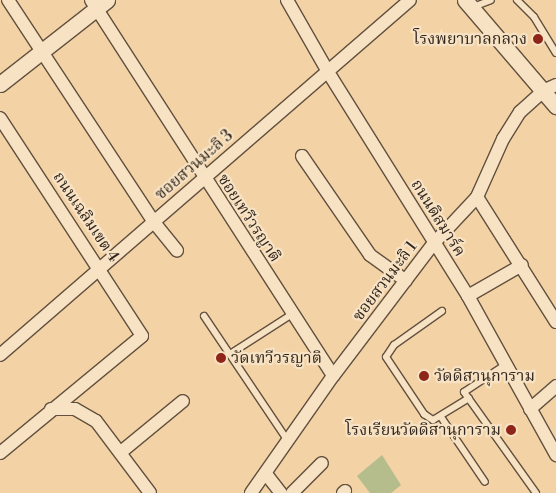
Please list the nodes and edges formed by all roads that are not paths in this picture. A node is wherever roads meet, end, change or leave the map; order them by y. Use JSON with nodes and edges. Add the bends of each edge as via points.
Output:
{"nodes":[{"id":1,"x":8,"y":0,"type":"edge"},
{"id":2,"x":287,"y":0,"type":"edge"},
{"id":3,"x":410,"y":0,"type":"edge"},
{"id":4,"x":491,"y":0,"type":"edge"},
{"id":5,"x":517,"y":0,"type":"edge"},
{"id":6,"x":98,"y":3,"type":"edge"},
{"id":7,"x":468,"y":4,"type":"edge"},
{"id":8,"x":42,"y":50,"type":"junction"},
{"id":9,"x":556,"y":53,"type":"edge"},
{"id":10,"x":328,"y":72,"type":"junction"},
{"id":11,"x":0,"y":84,"type":"edge"},
{"id":12,"x":550,"y":88,"type":"edge"},
{"id":13,"x":556,"y":106,"type":"edge"},
{"id":14,"x":0,"y":118,"type":"edge"},
{"id":15,"x":302,"y":156,"type":"dead end"},
{"id":16,"x":204,"y":179,"type":"junction"},
{"id":17,"x":477,"y":197,"type":"junction"},
{"id":18,"x":153,"y":222,"type":"junction"},
{"id":19,"x":434,"y":243,"type":"junction"},
{"id":20,"x":177,"y":251,"type":"dead end"},
{"id":21,"x":522,"y":265,"type":"junction"},
{"id":22,"x":100,"y":268,"type":"junction"},
{"id":23,"x":406,"y":281,"type":"junction"},
{"id":24,"x":468,"y":296,"type":"junction"},
{"id":25,"x":442,"y":311,"type":"dead end"},
{"id":26,"x":292,"y":314,"type":"junction"},
{"id":27,"x":204,"y":316,"type":"dead end"},
{"id":28,"x":556,"y":322,"type":"edge"},
{"id":29,"x":0,"y":354,"type":"edge"},
{"id":30,"x":230,"y":354,"type":"junction"},
{"id":31,"x":505,"y":365,"type":"junction"},
{"id":32,"x":333,"y":376,"type":"junction"},
{"id":33,"x":556,"y":386,"type":"edge"},
{"id":34,"x":468,"y":398,"type":"junction"},
{"id":35,"x":183,"y":401,"type":"dead end"},
{"id":36,"x":51,"y":409,"type":"junction"},
{"id":37,"x":530,"y":409,"type":"junction"},
{"id":38,"x":441,"y":417,"type":"junction"},
{"id":39,"x":289,"y":442,"type":"junction"},
{"id":40,"x":3,"y":445,"type":"edge"},
{"id":41,"x":121,"y":452,"type":"junction"},
{"id":42,"x":556,"y":455,"type":"edge"},
{"id":43,"x":322,"y":463,"type":"dead end"},
{"id":44,"x":266,"y":474,"type":"junction"},
{"id":45,"x":485,"y":482,"type":"dead end"},
{"id":46,"x":150,"y":493,"type":"edge"},
{"id":47,"x":251,"y":493,"type":"edge"},
{"id":48,"x":281,"y":493,"type":"edge"},
{"id":49,"x":292,"y":493,"type":"edge"},
{"id":50,"x":536,"y":493,"type":"edge"}],
"edges":[{"from":1,"to":8,"type":"street"},
{"from":2,"to":10,"type":"street","name":"ถนนดิสมาร์ค"},
{"from":3,"to":10,"type":"street","name":"ซอยสวนมะลิ 3"},
{"from":4,"to":7,"type":"lane"},
{"from":5,"to":9,"type":"lane","via":[[534,18]]},
{"from":6,"to":8,"type":"street"},
{"from":6,"to":16,"type":"street","name":"ซอยเทวีวรญาติ"},
{"from":7,"to":12,"type":"street"},
{"from":8,"to":11,"type":"street"},
{"from":8,"to":18,"type":"street"},
{"from":10,"to":16,"type":"street","name":"ซอยสวนมะลิ 3"},
{"from":10,"to":19,"type":"street","name":"ถนนดิสมาร์ค"},
{"from":12,"to":13,"type":"street"},
{"from":12,"to":17,"type":"street","name":"ซอยสวนมะลิ 1","via":[[520,112]]},
{"from":14,"to":22,"type":"street","name":"ถนนเฉลิมเขต 4"},
{"from":15,"to":23,"type":"street","via":[[370,255]]},
{"from":16,"to":18,"type":"street","name":"ซอยสวนมะลิ 3"},
{"from":16,"to":26,"type":"street","name":"ซอยเทวีวรญาติ"},
{"from":17,"to":19,"type":"street","name":"ซอยสวนมะลิ 1"},
{"from":17,"to":21,"type":"street"},
{"from":18,"to":20,"type":"street"},
{"from":18,"to":22,"type":"street","name":"ซอยสวนมะลิ 3"},
{"from":19,"to":23,"type":"street","name":"ซอยสวนมะลิ 1"},
{"from":19,"to":24,"type":"street","name":"ถนนดิสมาร์ค"},
{"from":21,"to":24,"type":"street"},
{"from":21,"to":28,"type":"street"},
{"from":22,"to":29,"type":"street","name":"ซอยสวนมะลิ 3"},
{"from":22,"to":36,"type":"street","name":"ถนนเฉลิมเขต 4","via":[[142,336]]},
{"from":23,"to":32,"type":"street","name":"ซอยสวนมะลิ 1"},
{"from":24,"to":31,"type":"street","name":"ถนนดิสมาร์ค"},
{"from":25,"to":38,"type":"lane","via":[[394,345],[386,357],[424,414],[433,420]]},
{"from":26,"to":30,"type":"lane"},
{"from":26,"to":32,"type":"street","name":"ซอยเทวีวรญาติ"},
{"from":27,"to":30,"type":"lane"},
{"from":30,"to":39,"type":"lane"},
{"from":31,"to":34,"type":"lane","via":[[464,392]]},
{"from":31,"to":37,"type":"street","name":"ถนนดิสมาร์ค"},
{"from":32,"to":39,"type":"street","name":"ซอยสวนมะลิ 1"},
{"from":33,"to":37,"type":"street"},
{"from":34,"to":38,"type":"lane"},
{"from":34,"to":50,"type":"lane"},
{"from":35,"to":41,"type":"street"},
{"from":36,"to":40,"type":"street"},
{"from":36,"to":41,"type":"street","via":[[75,409],[87,414]]},
{"from":37,"to":42,"type":"street","name":"ถนนดิสมาร์ค"},
{"from":38,"to":45,"type":"lane"},
{"from":39,"to":44,"type":"street","name":"ซอยสวนมะลิ 1"},
{"from":41,"to":46,"type":"street"},
{"from":43,"to":49,"type":"street"},
{"from":44,"to":47,"type":"street","name":"ซอยสวนมะลิ 1"},
{"from":44,"to":48,"type":"street"}]}
